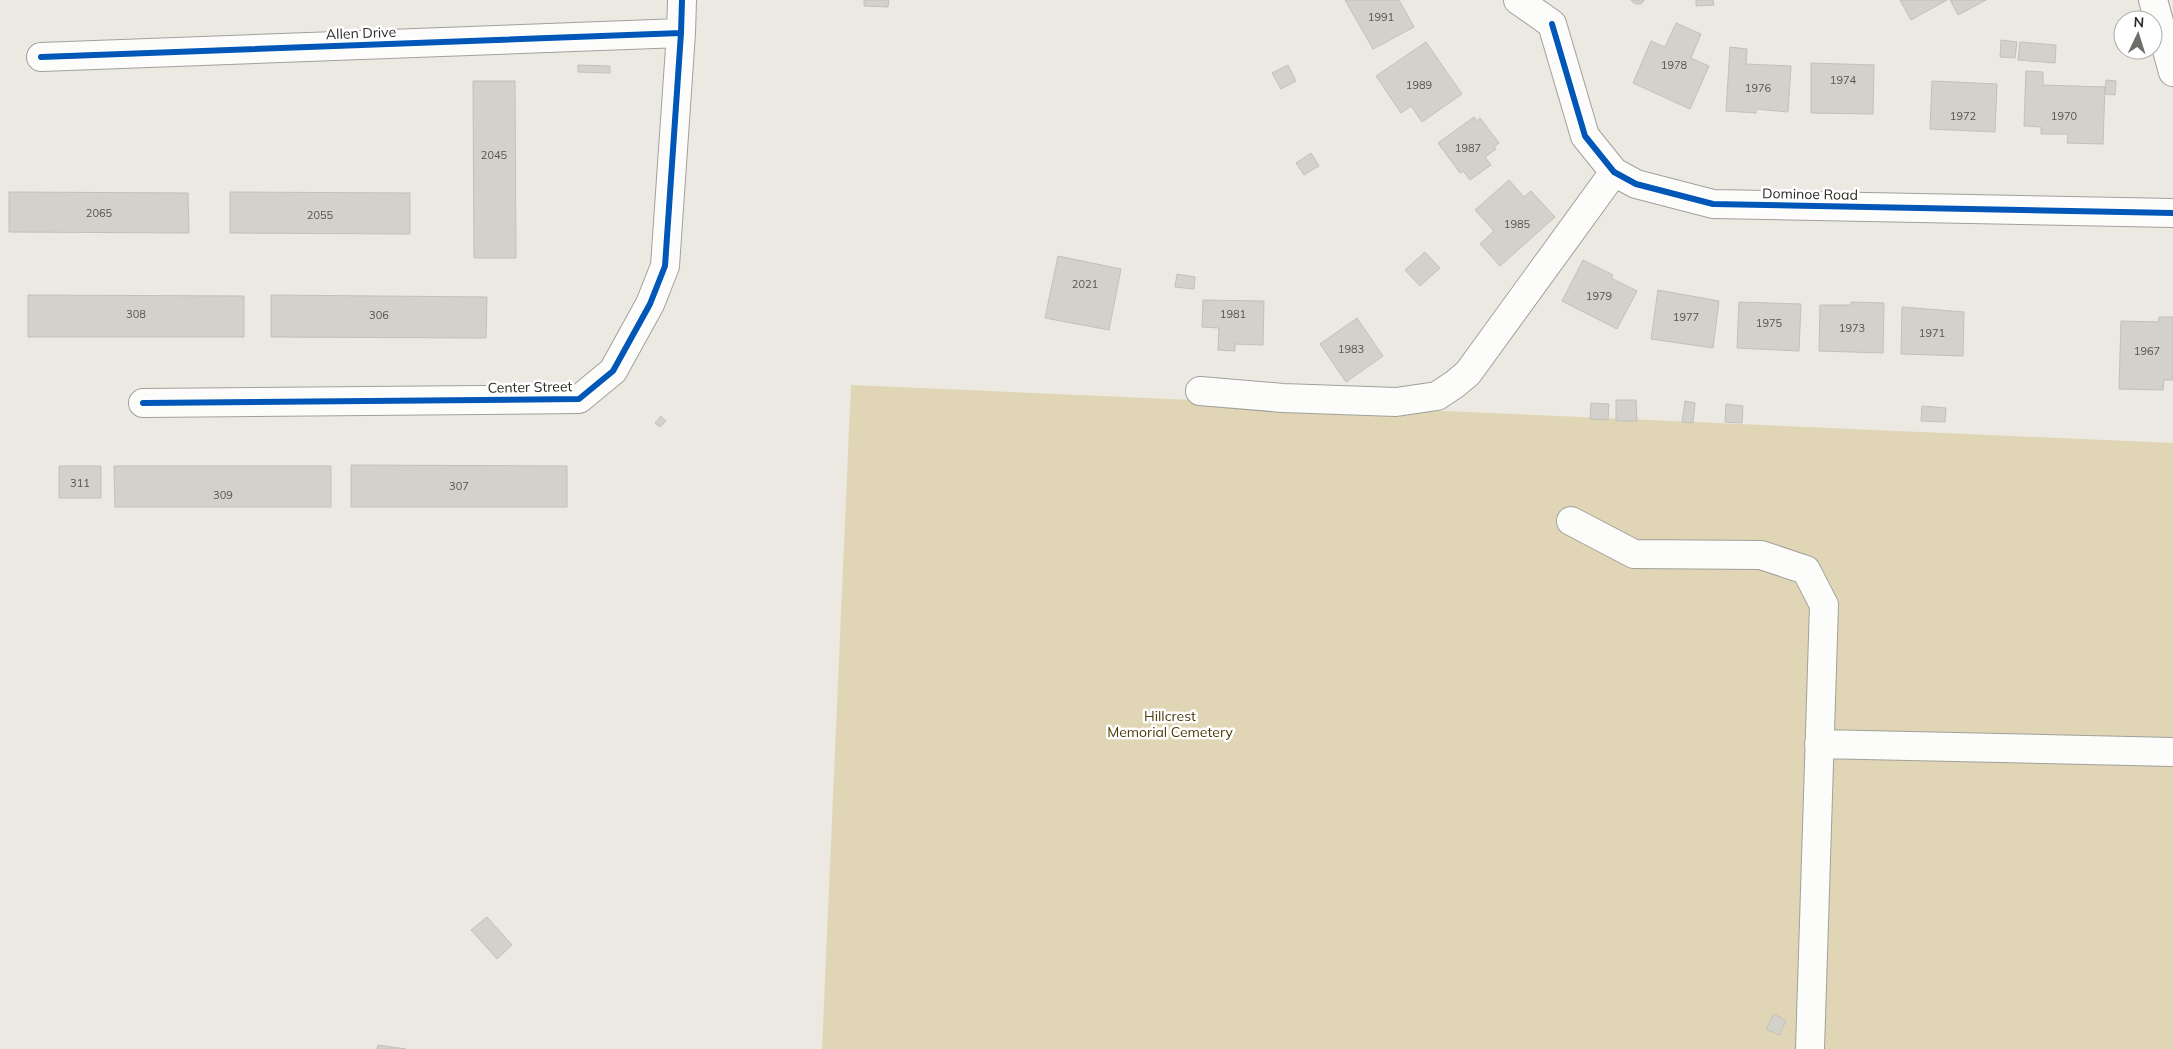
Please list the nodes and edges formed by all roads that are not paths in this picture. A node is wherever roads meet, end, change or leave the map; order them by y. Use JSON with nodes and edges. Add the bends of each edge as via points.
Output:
{"nodes":[{"id":1,"x":682,"y":0,"type":"edge"},
{"id":2,"x":1518,"y":0,"type":"edge"},
{"id":3,"x":2153,"y":0,"type":"edge"},
{"id":4,"x":681,"y":33,"type":"junction"},
{"id":5,"x":41,"y":58,"type":"dead end"},
{"id":6,"x":2173,"y":72,"type":"edge"},
{"id":7,"x":1614,"y":172,"type":"junction"},
{"id":8,"x":2173,"y":212,"type":"edge"},
{"id":9,"x":1200,"y":391,"type":"dead end"},
{"id":10,"x":143,"y":403,"type":"dead end"},
{"id":11,"x":1571,"y":521,"type":"dead end"},
{"id":12,"x":1819,"y":744,"type":"junction"},
{"id":13,"x":2173,"y":752,"type":"edge"},
{"id":14,"x":1810,"y":1049,"type":"edge"}],
"edges":[{"from":1,"to":4,"type":"street","name":"Center Street"},
{"from":2,"to":7,"type":"street","name":"Dominoe Road","via":[[1552,24],[1585,136]]},
{"from":3,"to":6,"type":"street"},
{"from":4,"to":5,"type":"street","name":"Allen Drive"},
{"from":4,"to":10,"type":"street","name":"Center Street","via":[[665,266],[650,304],[613,371],[579,399]]},
{"from":7,"to":8,"type":"street","name":"Dominoe Road","via":[[1636,184],[1713,204]]},
{"from":7,"to":9,"type":"street","via":[[1468,373],[1437,396],[1396,402]]},
{"from":11,"to":12,"type":"street","via":[[1634,554],[1761,555],[1806,570],[1824,605]]},
{"from":12,"to":13,"type":"street"},
{"from":12,"to":14,"type":"street"}]}
